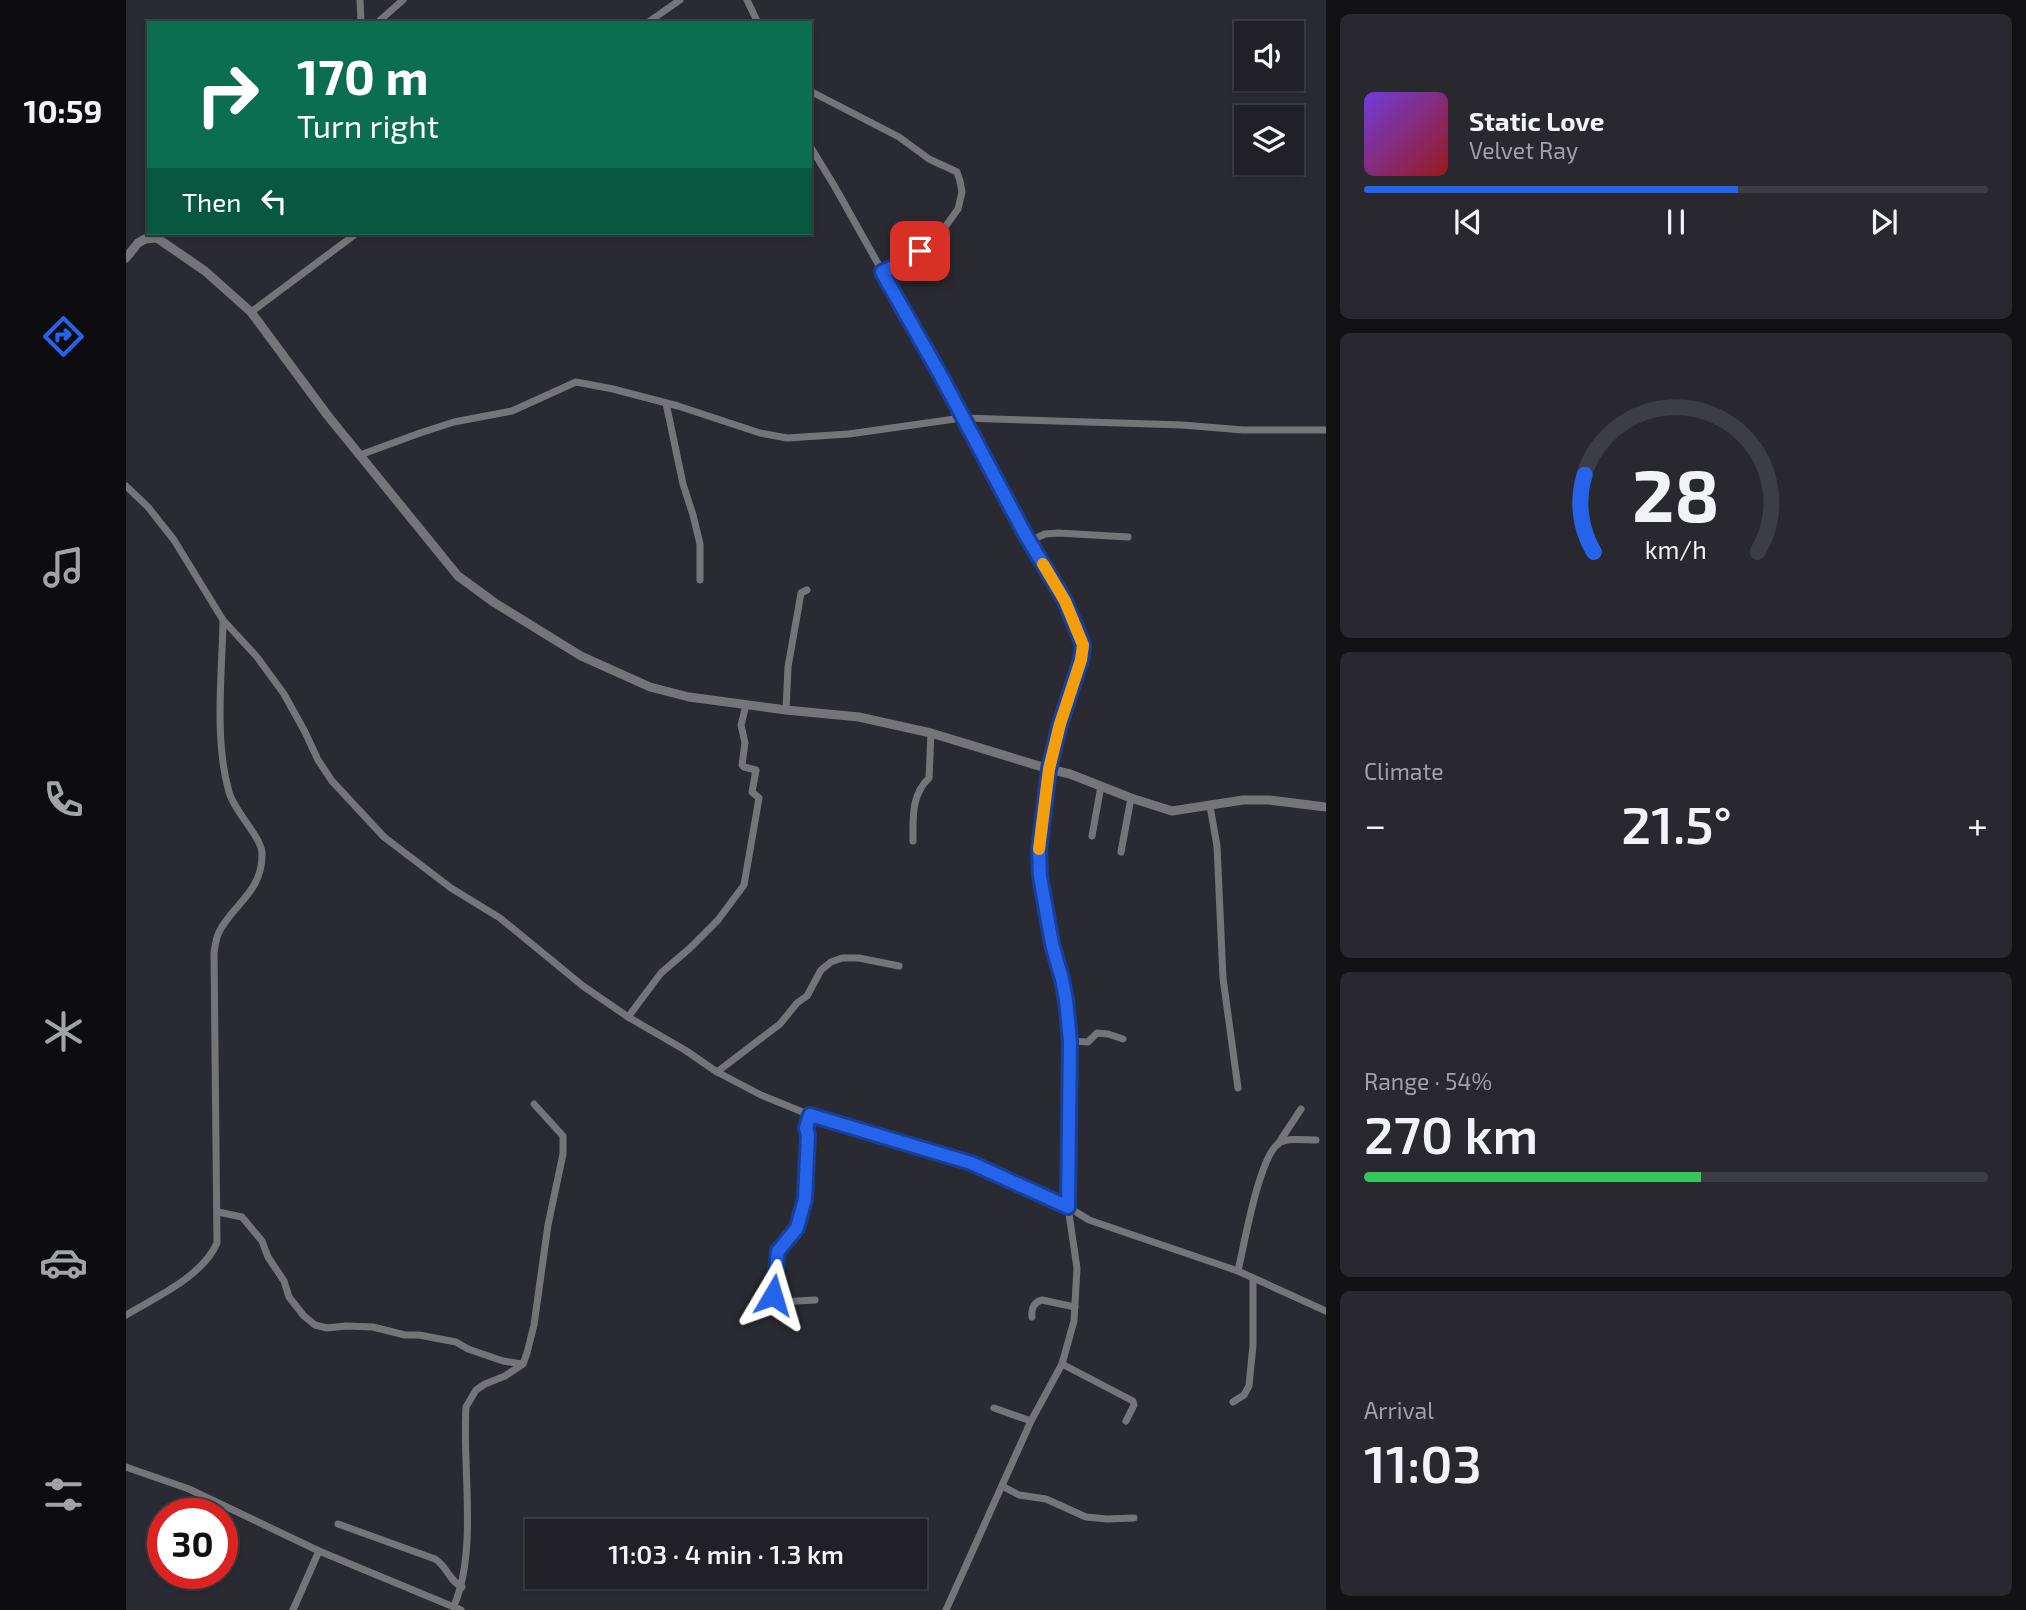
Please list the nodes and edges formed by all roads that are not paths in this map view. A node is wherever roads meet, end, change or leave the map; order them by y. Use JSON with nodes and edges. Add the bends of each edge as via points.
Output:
{"nodes":[{"id":1,"x":360,"y":0,"type":"edge"},
{"id":2,"x":403,"y":0,"type":"edge"},
{"id":3,"x":680,"y":0,"type":"edge"},
{"id":4,"x":747,"y":0,"type":"edge"},
{"id":5,"x":361,"y":21,"type":"edge"},
{"id":6,"x":379,"y":21,"type":"edge"},
{"id":7,"x":650,"y":21,"type":"edge"},
{"id":8,"x":757,"y":21,"type":"edge"},
{"id":9,"x":812,"y":92,"type":"edge"},
{"id":10,"x":812,"y":149,"type":"edge"},
{"id":11,"x":147,"y":234,"type":"edge"},
{"id":12,"x":150,"y":235,"type":"edge"},
{"id":13,"x":354,"y":235,"type":"edge"},
{"id":14,"x":126,"y":258,"type":"edge"},
{"id":15,"x":882,"y":272,"type":"junction"},
{"id":16,"x":251,"y":312,"type":"junction"},
{"id":17,"x":666,"y":403,"type":"junction"},
{"id":18,"x":962,"y":418,"type":"junction"},
{"id":19,"x":1326,"y":430,"type":"edge"},
{"id":20,"x":360,"y":455,"type":"junction"},
{"id":21,"x":126,"y":486,"type":"edge"},
{"id":22,"x":1128,"y":537,"type":"dead end"},
{"id":23,"x":1029,"y":541,"type":"junction"},
{"id":24,"x":700,"y":580,"type":"dead end"},
{"id":25,"x":807,"y":590,"type":"dead end"},
{"id":26,"x":223,"y":620,"type":"junction"},
{"id":27,"x":746,"y":705,"type":"junction"},
{"id":28,"x":786,"y":710,"type":"junction"},
{"id":29,"x":930,"y":733,"type":"junction"},
{"id":30,"x":1049,"y":769,"type":"junction"},
{"id":31,"x":1101,"y":786,"type":"junction"},
{"id":32,"x":1131,"y":798,"type":"junction"},
{"id":33,"x":1210,"y":806,"type":"junction"},
{"id":34,"x":1326,"y":807,"type":"edge"},
{"id":35,"x":1092,"y":836,"type":"dead end"},
{"id":36,"x":913,"y":841,"type":"dead end"},
{"id":37,"x":1121,"y":852,"type":"dead end"},
{"id":38,"x":899,"y":966,"type":"dead end"},
{"id":39,"x":628,"y":1017,"type":"junction"},
{"id":40,"x":1124,"y":1039,"type":"dead end"},
{"id":41,"x":1070,"y":1041,"type":"junction"},
{"id":42,"x":717,"y":1072,"type":"junction"},
{"id":43,"x":1238,"y":1088,"type":"dead end"},
{"id":44,"x":534,"y":1104,"type":"dead end"},
{"id":45,"x":1301,"y":1109,"type":"dead end"},
{"id":46,"x":810,"y":1115,"type":"junction"},
{"id":47,"x":1316,"y":1140,"type":"dead end"},
{"id":48,"x":1278,"y":1144,"type":"junction"},
{"id":49,"x":1068,"y":1207,"type":"junction"},
{"id":50,"x":218,"y":1212,"type":"junction"},
{"id":51,"x":1238,"y":1270,"type":"junction"},
{"id":52,"x":1253,"y":1278,"type":"junction"},
{"id":53,"x":815,"y":1300,"type":"dead end"},
{"id":54,"x":1075,"y":1307,"type":"junction"},
{"id":55,"x":1326,"y":1311,"type":"edge"},
{"id":56,"x":126,"y":1315,"type":"edge"},
{"id":57,"x":1032,"y":1317,"type":"dead end"},
{"id":58,"x":523,"y":1364,"type":"junction"},
{"id":59,"x":1062,"y":1364,"type":"junction"},
{"id":60,"x":1233,"y":1402,"type":"dead end"},
{"id":61,"x":994,"y":1408,"type":"dead end"},
{"id":62,"x":1031,"y":1421,"type":"junction"},
{"id":63,"x":1126,"y":1421,"type":"dead end"},
{"id":64,"x":126,"y":1467,"type":"edge"},
{"id":65,"x":1002,"y":1486,"type":"junction"},
{"id":66,"x":1134,"y":1518,"type":"dead end"},
{"id":67,"x":338,"y":1524,"type":"dead end"},
{"id":68,"x":319,"y":1550,"type":"junction"},
{"id":69,"x":462,"y":1587,"type":"junction"},
{"id":70,"x":458,"y":1608,"type":"edge"},
{"id":71,"x":293,"y":1610,"type":"edge"},
{"id":72,"x":946,"y":1610,"type":"edge"}],
"edges":[{"from":1,"to":5,"type":"street"},
{"from":2,"to":6,"type":"street"},
{"from":3,"to":7,"type":"street"},
{"from":4,"to":8,"type":"street"},
{"from":9,"to":15,"type":"street","via":[[899,136],[929,159],[957,172],[961,181],[958,209],[935,241]]},
{"from":10,"to":15,"type":"street"},
{"from":11,"to":14,"type":"street"},
{"from":12,"to":16,"type":"street","via":[[205,271]]},
{"from":13,"to":16,"type":"street"},
{"from":15,"to":18,"type":"street"},
{"from":16,"to":20,"type":"street"},
{"from":17,"to":18,"type":"street","via":[[787,438],[849,435]]},
{"from":17,"to":20,"type":"street","via":[[576,382],[512,411],[454,422]]},
{"from":17,"to":24,"type":"street","via":[[700,544]]},
{"from":18,"to":19,"type":"street"},
{"from":18,"to":23,"type":"street"},
{"from":20,"to":27,"type":"street","via":[[458,576],[495,603],[581,656],[650,687]]},
{"from":21,"to":26,"type":"street","via":[[174,540]]},
{"from":22,"to":23,"type":"street","via":[[1058,533]]},
{"from":23,"to":30,"type":"street","via":[[1065,601],[1083,645]]},
{"from":25,"to":28,"type":"street","via":[[801,593],[797,613]]},
{"from":26,"to":39,"type":"street","via":[[284,694],[331,780],[384,837],[500,918]]},
{"from":26,"to":50,"type":"street","via":[[221,757],[236,810],[262,852],[254,886],[220,930],[214,953]]},
{"from":27,"to":28,"type":"street"},
{"from":27,"to":39,"type":"street","via":[[741,725],[745,743],[742,765],[756,770],[752,792],[760,798],[744,885],[718,920],[661,972]]},
{"from":28,"to":29,"type":"street","via":[[859,717]]},
{"from":29,"to":30,"type":"street"},
{"from":29,"to":36,"type":"street","via":[[929,778],[915,799]]},
{"from":30,"to":31,"type":"street"},
{"from":30,"to":41,"type":"street","via":[[1040,876]]},
{"from":31,"to":32,"type":"street"},
{"from":31,"to":35,"type":"street"},
{"from":32,"to":33,"type":"street","via":[[1172,811]]},
{"from":32,"to":37,"type":"street"},
{"from":33,"to":34,"type":"street","via":[[1269,800]]},
{"from":33,"to":43,"type":"street","via":[[1217,846],[1223,978]]},
{"from":38,"to":42,"type":"street","via":[[859,958],[831,962],[780,1024]]},
{"from":39,"to":42,"type":"street"},
{"from":40,"to":41,"type":"street","via":[[1097,1033],[1087,1042]]},
{"from":41,"to":49,"type":"street"},
{"from":42,"to":46,"type":"street"},
{"from":44,"to":58,"type":"street","via":[[564,1143],[534,1325]]},
{"from":45,"to":48,"type":"street"},
{"from":46,"to":49,"type":"street","via":[[971,1163]]},
{"from":46,"to":53,"type":"street","via":[[805,1199],[797,1228],[778,1251],[773,1295],[779,1302]]},
{"from":47,"to":48,"type":"street"},
{"from":48,"to":51,"type":"street","via":[[1259,1181]]},
{"from":49,"to":51,"type":"street","via":[[1089,1220]]},
{"from":49,"to":54,"type":"street","via":[[1077,1268]]},
{"from":50,"to":56,"type":"street","via":[[217,1243],[206,1260],[181,1283]]},
{"from":50,"to":58,"type":"street","via":[[242,1217],[262,1241],[289,1297],[315,1325],[373,1327],[419,1335]]},
{"from":51,"to":52,"type":"street"},
{"from":52,"to":55,"type":"street"},
{"from":52,"to":60,"type":"street","via":[[1249,1386]]},
{"from":54,"to":57,"type":"street","via":[[1042,1300],[1031,1311]]},
{"from":54,"to":59,"type":"street"},
{"from":58,"to":69,"type":"street","via":[[476,1390],[466,1407],[467,1535]]},
{"from":59,"to":62,"type":"street"},
{"from":59,"to":63,"type":"street","via":[[1133,1401]]},
{"from":61,"to":62,"type":"street"},
{"from":62,"to":65,"type":"street"},
{"from":64,"to":68,"type":"street","via":[[190,1489]]},
{"from":65,"to":66,"type":"street","via":[[1087,1517]]},
{"from":65,"to":72,"type":"street"},
{"from":67,"to":69,"type":"street","via":[[435,1559]]},
{"from":68,"to":70,"type":"street"},
{"from":68,"to":71,"type":"street"},
{"from":69,"to":70,"type":"street"}]}
